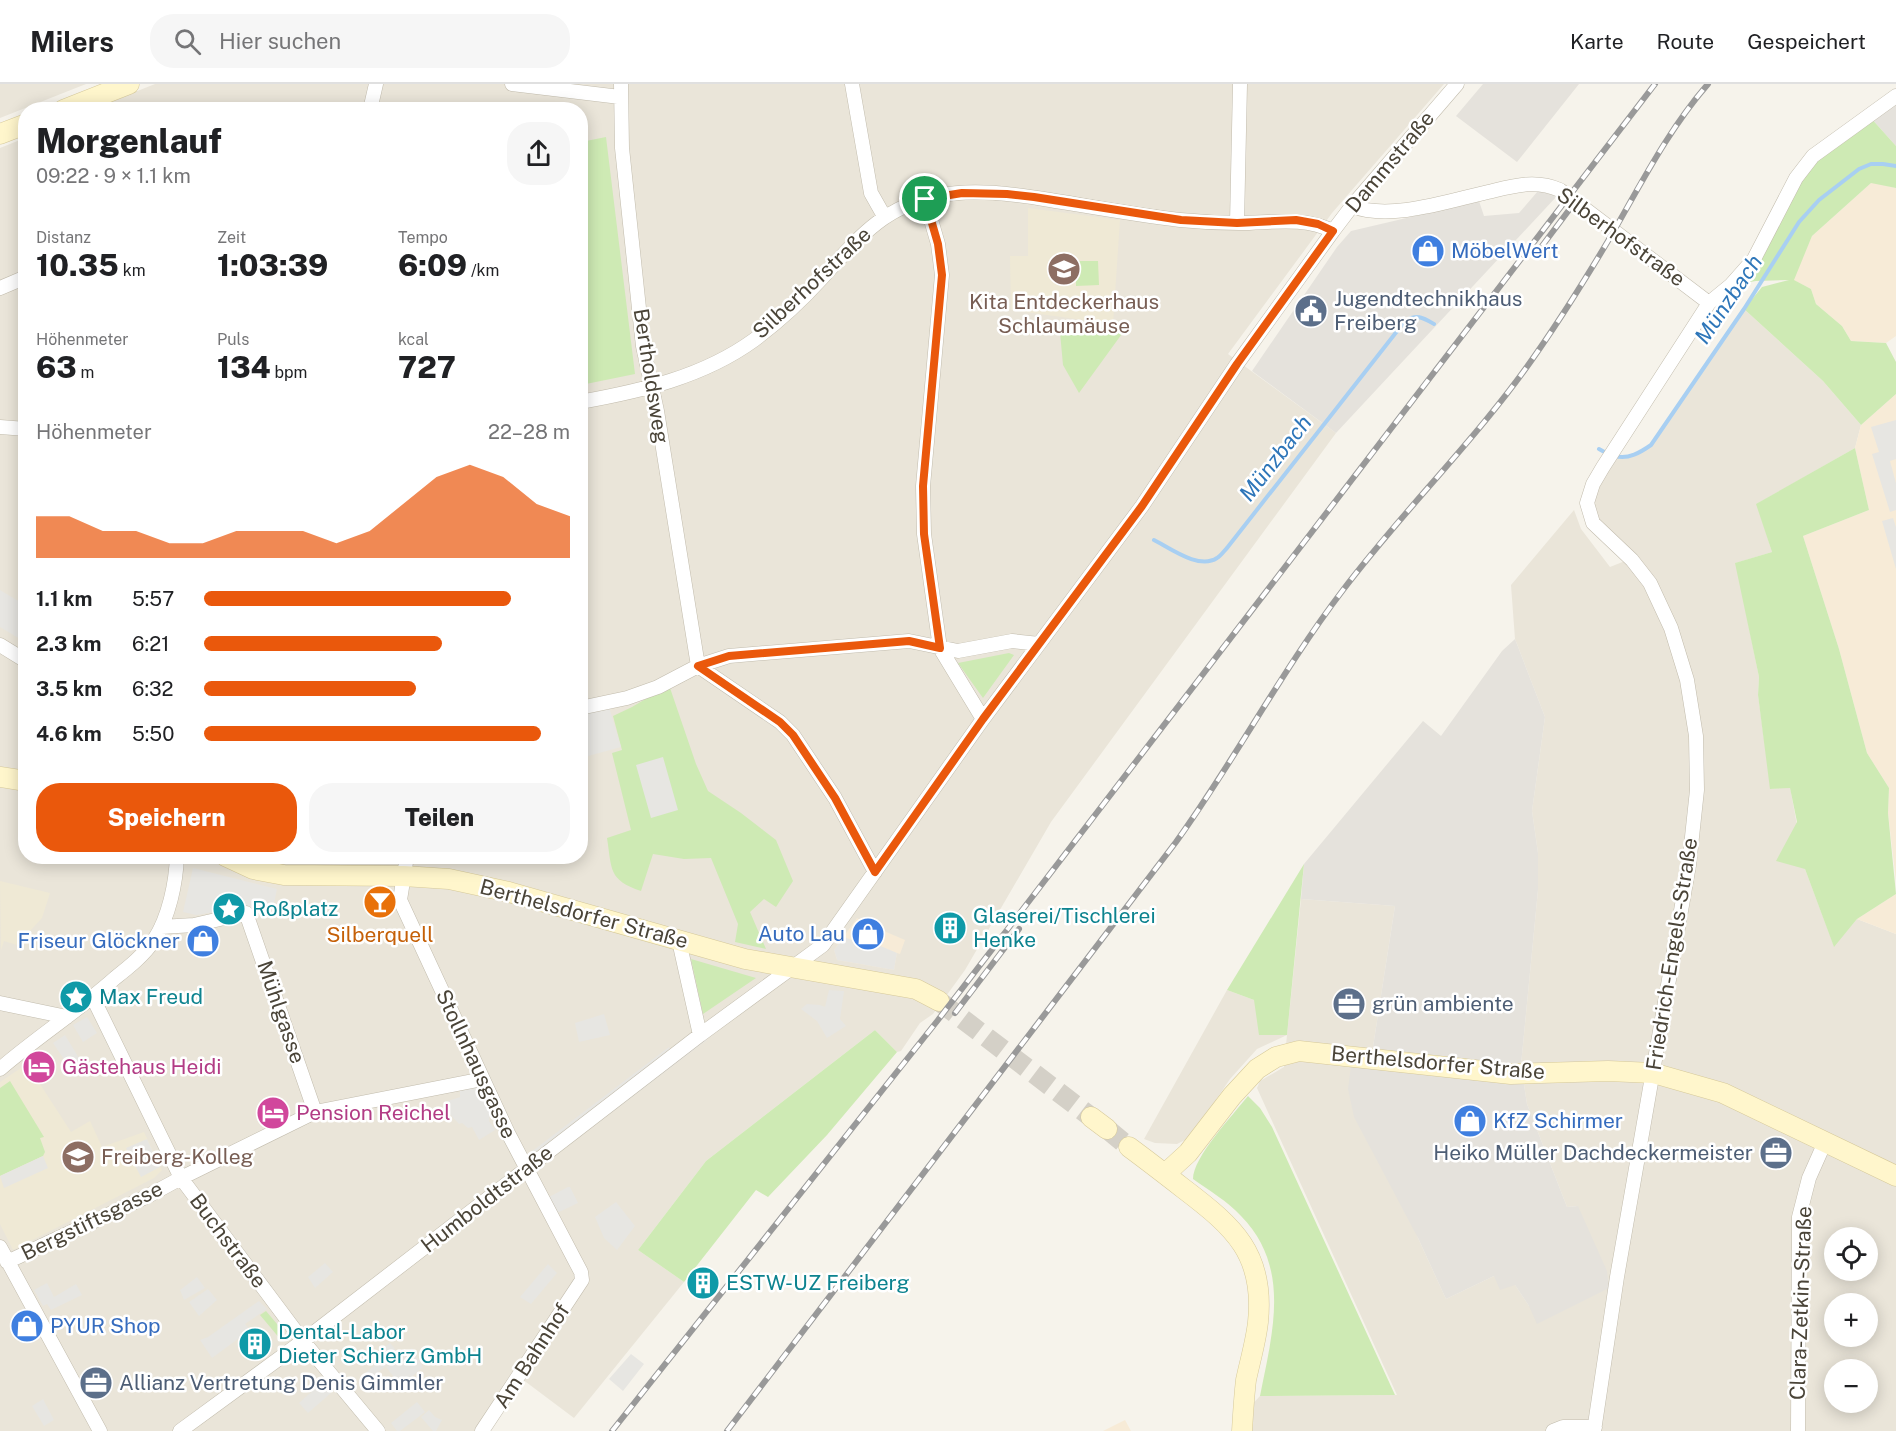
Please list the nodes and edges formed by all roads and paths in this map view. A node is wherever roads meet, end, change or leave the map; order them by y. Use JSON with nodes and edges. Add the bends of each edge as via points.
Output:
{"nodes":[{"id":1,"x":376,"y":84,"type":"edge"},
{"id":2,"x":512,"y":84,"type":"edge"},
{"id":3,"x":852,"y":84,"type":"edge"},
{"id":4,"x":1240,"y":84,"type":"edge"},
{"id":5,"x":1457,"y":84,"type":"edge"},
{"id":6,"x":620,"y":90,"type":"edge"},
{"id":7,"x":117,"y":92,"type":"edge"},
{"id":8,"x":1896,"y":96,"type":"edge"},
{"id":9,"x":87,"y":102,"type":"edge"},
{"id":10,"x":372,"y":102,"type":"edge"},
{"id":11,"x":18,"y":127,"type":"edge"},
{"id":12,"x":0,"y":134,"type":"edge"},
{"id":13,"x":925,"y":199,"type":"junction"},
{"id":14,"x":1352,"y":206,"type":"junction"},
{"id":15,"x":884,"y":216,"type":"junction"},
{"id":16,"x":1237,"y":223,"type":"junction"},
{"id":17,"x":1333,"y":231,"type":"junction"},
{"id":18,"x":18,"y":280,"type":"edge"},
{"id":19,"x":0,"y":288,"type":"edge"},
{"id":20,"x":1709,"y":303,"type":"junction"},
{"id":21,"x":652,"y":387,"type":"junction"},
{"id":22,"x":588,"y":401,"type":"edge"},
{"id":23,"x":0,"y":427,"type":"edge"},
{"id":24,"x":18,"y":428,"type":"edge"},
{"id":25,"x":1039,"y":644,"type":"junction"},
{"id":26,"x":0,"y":645,"type":"edge"},
{"id":27,"x":940,"y":648,"type":"junction"},
{"id":28,"x":18,"y":656,"type":"edge"},
{"id":29,"x":698,"y":666,"type":"junction"},
{"id":30,"x":588,"y":706,"type":"edge"},
{"id":31,"x":983,"y":719,"type":"junction"},
{"id":32,"x":0,"y":777,"type":"edge"},
{"id":33,"x":18,"y":780,"type":"edge"},
{"id":34,"x":176,"y":864,"type":"edge"},
{"id":35,"x":242,"y":864,"type":"edge"},
{"id":36,"x":405,"y":864,"type":"edge"},
{"id":37,"x":875,"y":872,"type":"junction"},
{"id":38,"x":403,"y":876,"type":"junction"},
{"id":39,"x":161,"y":927,"type":"junction"},
{"id":40,"x":679,"y":941,"type":"junction"},
{"id":41,"x":795,"y":968,"type":"junction"},
{"id":42,"x":93,"y":998,"type":"junction"},
{"id":43,"x":939,"y":1001,"type":"tunnel mouth"},
{"id":44,"x":0,"y":1003,"type":"edge"},
{"id":45,"x":67,"y":1017,"type":"junction"},
{"id":46,"x":700,"y":1035,"type":"junction"},
{"id":47,"x":0,"y":1069,"type":"edge"},
{"id":48,"x":1653,"y":1073,"type":"junction"},
{"id":49,"x":483,"y":1079,"type":"junction"},
{"id":50,"x":315,"y":1112,"type":"junction"},
{"id":51,"x":1091,"y":1117,"type":"tunnel mouth"},
{"id":52,"x":1107,"y":1129,"type":"tunnel mouth"},
{"id":53,"x":1825,"y":1142,"type":"junction"},
{"id":54,"x":1129,"y":1147,"type":"tunnel mouth"},
{"id":55,"x":526,"y":1169,"type":"junction"},
{"id":56,"x":1165,"y":1174,"type":"junction"},
{"id":57,"x":1896,"y":1176,"type":"edge"},
{"id":58,"x":181,"y":1178,"type":"junction"},
{"id":59,"x":0,"y":1247,"type":"edge"},
{"id":60,"x":7,"y":1262,"type":"junction"},
{"id":61,"x":582,"y":1280,"type":"joint"},
{"id":62,"x":303,"y":1341,"type":"junction"},
{"id":63,"x":1594,"y":1429,"type":"edge"},
{"id":64,"x":100,"y":1431,"type":"edge"},
{"id":65,"x":180,"y":1431,"type":"edge"},
{"id":66,"x":378,"y":1431,"type":"edge"},
{"id":67,"x":482,"y":1431,"type":"edge"},
{"id":68,"x":1242,"y":1431,"type":"edge"},
{"id":69,"x":1553,"y":1431,"type":"edge"},
{"id":70,"x":1798,"y":1431,"type":"edge"}],
"edges":[{"from":1,"to":10,"type":"street"},
{"from":2,"to":6,"type":"street"},
{"from":3,"to":15,"type":"street","via":[[871,194]]},
{"from":4,"to":16,"type":"street"},
{"from":5,"to":14,"type":"street","name":"Dammstraße"},
{"from":6,"to":21,"type":"street","name":"Bertholdsweg","via":[[622,148],[643,346]]},
{"from":7,"to":9,"type":"street"},
{"from":8,"to":20,"type":"street","via":[[1813,156],[1796,178],[1754,259]]},
{"from":11,"to":12,"type":"street"},
{"from":13,"to":15,"type":"street","name":"Silberhofstraße"},
{"from":13,"to":16,"type":"street","name":"Silberhofstraße","via":[[962,193],[1007,194],[1181,220]]},
{"from":13,"to":27,"type":"street","via":[[942,275],[923,486],[924,534]]},
{"from":14,"to":17,"type":"street","name":"Dammstraße"},
{"from":14,"to":20,"type":"street","name":"Silberhofstraße","via":[[1389,213],[1508,187],[1548,184]]},
{"from":15,"to":21,"type":"street","name":"Silberhofstraße","via":[[855,241],[808,293],[754,340],[718,363]]},
{"from":16,"to":17,"type":"street","name":"Silberhofstraße","via":[[1296,220]]},
{"from":17,"to":25,"type":"street","name":"Dammstraße","via":[[1142,506]]},
{"from":18,"to":19,"type":"street"},
{"from":20,"to":48,"type":"street","name":"Friedrich-Engels-Straße","via":[[1603,467],[1587,503],[1593,523],[1650,583],[1671,628],[1687,680],[1696,736],[1697,790],[1689,865]]},
{"from":21,"to":22,"type":"street","name":"Silberhofstraße"},
{"from":21,"to":29,"type":"street","name":"Bertholdsweg"},
{"from":23,"to":24,"type":"street"},
{"from":25,"to":27,"type":"street","via":[[1012,641],[957,651]]},
{"from":25,"to":31,"type":"street","name":"Dammstraße"},
{"from":26,"to":28,"type":"street"},
{"from":27,"to":29,"type":"street","via":[[909,641],[729,656]]},
{"from":27,"to":31,"type":"street"},
{"from":29,"to":30,"type":"street","via":[[658,687]]},
{"from":29,"to":37,"type":"street","via":[[793,735],[835,798]]},
{"from":31,"to":37,"type":"street","name":"Dammstraße"},
{"from":32,"to":33,"type":"street"},
{"from":34,"to":39,"type":"street"},
{"from":35,"to":38,"type":"street","name":"Berthelsdorfer Straße","via":[[268,873]]},
{"from":36,"to":38,"type":"street","name":"Stollnhausgasse"},
{"from":37,"to":41,"type":"street","name":"Dammstraße","via":[[823,945]]},
{"from":38,"to":40,"type":"street","name":"Berthelsdorfer Straße","via":[[481,885]]},
{"from":38,"to":49,"type":"street","name":"Stollnhausgasse","via":[[400,900]]},
{"from":39,"to":42,"type":"street","via":[[141,956]]},
{"from":39,"to":50,"type":"street","name":"Mühlgasse","via":[[195,925],[246,913]]},
{"from":40,"to":41,"type":"street","name":"Berthelsdorfer Straße"},
{"from":40,"to":46,"type":"street"},
{"from":41,"to":43,"type":"street","name":"Berthelsdorfer Straße","via":[[916,989]]},
{"from":41,"to":46,"type":"street","name":"Humboldtstraße"},
{"from":42,"to":45,"type":"street"},
{"from":42,"to":58,"type":"street","name":"Buchstraße"},
{"from":44,"to":45,"type":"street"},
{"from":45,"to":47,"type":"street"},
{"from":46,"to":55,"type":"street","name":"Humboldtstraße"},
{"from":48,"to":53,"type":"street","name":"Berthelsdorfer Straße","via":[[1723,1093]]},
{"from":48,"to":56,"type":"street","name":"Berthelsdorfer Straße","via":[[1511,1074],[1299,1051],[1276,1057],[1257,1069],[1188,1153]]},
{"from":48,"to":63,"type":"street","name":"Friedrich-Engels-Straße"},
{"from":49,"to":50,"type":"street","name":"Bergstiftsgasse"},
{"from":49,"to":55,"type":"street","name":"Stollnhausgasse"},
{"from":50,"to":58,"type":"street","name":"Bergstiftsgasse"},
{"from":51,"to":52,"type":"street"},
{"from":53,"to":57,"type":"street","name":"Berthelsdorfer Straße"},
{"from":53,"to":70,"type":"street","name":"Clara-Zetkin-Straße","via":[[1809,1178],[1799,1217]]},
{"from":54,"to":56,"type":"street"},
{"from":55,"to":61,"type":"street","name":"Stollnhausgasse"},
{"from":55,"to":62,"type":"street","name":"Humboldtstraße"},
{"from":56,"to":68,"type":"street","via":[[1232,1229],[1253,1264],[1260,1298]]},
{"from":58,"to":60,"type":"street","name":"Bergstiftsgasse"},
{"from":58,"to":62,"type":"street","name":"Buchstraße"},
{"from":59,"to":60,"type":"street"},
{"from":60,"to":64,"type":"street"},
{"from":61,"to":67,"type":"street","name":"Am Bahnhof"},
{"from":62,"to":65,"type":"street","name":"Humboldtstraße"},
{"from":62,"to":66,"type":"street","name":"Buchstraße"},
{"from":63,"to":69,"type":"street","via":[[1563,1427]]}]}
